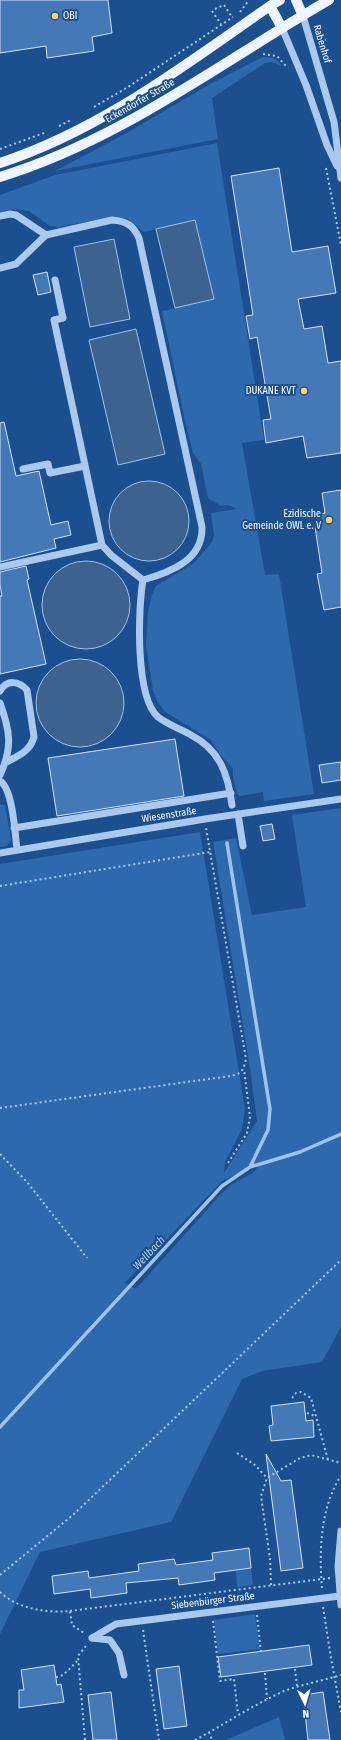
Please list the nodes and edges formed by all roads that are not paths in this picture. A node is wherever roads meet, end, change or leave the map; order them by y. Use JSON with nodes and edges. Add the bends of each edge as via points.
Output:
{"nodes":[{"id":1,"x":280,"y":0,"type":"edge"},
{"id":2,"x":296,"y":0,"type":"edge"},
{"id":3,"x":329,"y":0,"type":"edge"},
{"id":4,"x":268,"y":3,"type":"edge"},
{"id":5,"x":303,"y":16,"type":"junction"},
{"id":6,"x":282,"y":28,"type":"junction"},
{"id":7,"x":0,"y":163,"type":"edge"},
{"id":8,"x":340,"y":174,"type":"edge"},
{"id":9,"x":0,"y":177,"type":"edge"},
{"id":10,"x":0,"y":216,"type":"edge"},
{"id":11,"x":46,"y":235,"type":"junction"},
{"id":12,"x":0,"y":268,"type":"edge"},
{"id":13,"x":55,"y":280,"type":"dead end"},
{"id":14,"x":85,"y":466,"type":"junction"},
{"id":15,"x":23,"y":469,"type":"dead end"},
{"id":16,"x":102,"y":545,"type":"junction"},
{"id":17,"x":0,"y":567,"type":"edge"},
{"id":18,"x":143,"y":580,"type":"junction"},
{"id":19,"x":0,"y":691,"type":"edge"},
{"id":20,"x":0,"y":703,"type":"edge"},
{"id":21,"x":5,"y":763,"type":"junction"},
{"id":22,"x":0,"y":775,"type":"edge"},
{"id":23,"x":0,"y":780,"type":"edge"},
{"id":24,"x":230,"y":793,"type":"junction"},
{"id":25,"x":341,"y":799,"type":"edge"},
{"id":26,"x":232,"y":805,"type":"dead end"},
{"id":27,"x":238,"y":814,"type":"junction"},
{"id":28,"x":14,"y":828,"type":"junction"},
{"id":29,"x":243,"y":846,"type":"dead end"},
{"id":30,"x":18,"y":850,"type":"junction"},
{"id":31,"x":0,"y":853,"type":"edge"},
{"id":32,"x":341,"y":1532,"type":"edge"},
{"id":33,"x":340,"y":1596,"type":"junction"},
{"id":34,"x":341,"y":1605,"type":"edge"},
{"id":35,"x":124,"y":1675,"type":"dead end"}],
"edges":[{"from":1,"to":4,"type":"main road","name":"Eckendorfer Straße"},
{"from":2,"to":5,"type":"main road"},
{"from":3,"to":5,"type":"main road","name":"Eckendorfer Straße"},
{"from":4,"to":6,"type":"main road"},
{"from":4,"to":7,"type":"main road","name":"Eckendorfer Straße","via":[[140,96],[80,130]]},
{"from":5,"to":6,"type":"main road","name":"Eckendorfer Straße"},
{"from":5,"to":8,"type":"street","name":"Rabenhof","via":[[334,122]]},
{"from":6,"to":8,"type":"street","name":"Rabenhof"},
{"from":6,"to":9,"type":"main road","name":"Eckendorfer Straße","via":[[145,113],[85,144]]},
{"from":10,"to":11,"type":"street","via":[[16,215]]},
{"from":11,"to":12,"type":"street","via":[[16,264]]},
{"from":11,"to":18,"type":"street","via":[[121,220],[132,226],[142,247],[202,538],[196,551],[186,561],[171,570]]},
{"from":13,"to":14,"type":"street","via":[[63,318],[54,320]]},
{"from":14,"to":15,"type":"street","via":[[50,473],[48,464]]},
{"from":14,"to":16,"type":"street"},
{"from":16,"to":17,"type":"street"},
{"from":16,"to":18,"type":"street"},
{"from":18,"to":24,"type":"street","via":[[140,650],[150,707],[158,717],[198,739],[215,753],[228,780]]},
{"from":19,"to":21,"type":"street","via":[[6,684],[17,682],[27,690],[34,737],[33,743],[26,751]]},
{"from":20,"to":21,"type":"street","via":[[7,722],[8,750]]},
{"from":21,"to":22,"type":"street"},
{"from":23,"to":28,"type":"street","via":[[8,793]]},
{"from":24,"to":26,"type":"street"},
{"from":24,"to":28,"type":"street"},
{"from":25,"to":27,"type":"street","name":"Wiesenstraße"},
{"from":27,"to":29,"type":"street"},
{"from":27,"to":30,"type":"street","name":"Wiesenstraße"},
{"from":28,"to":30,"type":"street"},
{"from":30,"to":31,"type":"street","name":"Wiesenstraße"},
{"from":32,"to":33,"type":"street"},
{"from":33,"to":34,"type":"street"},
{"from":33,"to":35,"type":"street","name":"Siebenbürger Straße","via":[[116,1624],[92,1638],[110,1640],[119,1653]]}]}
